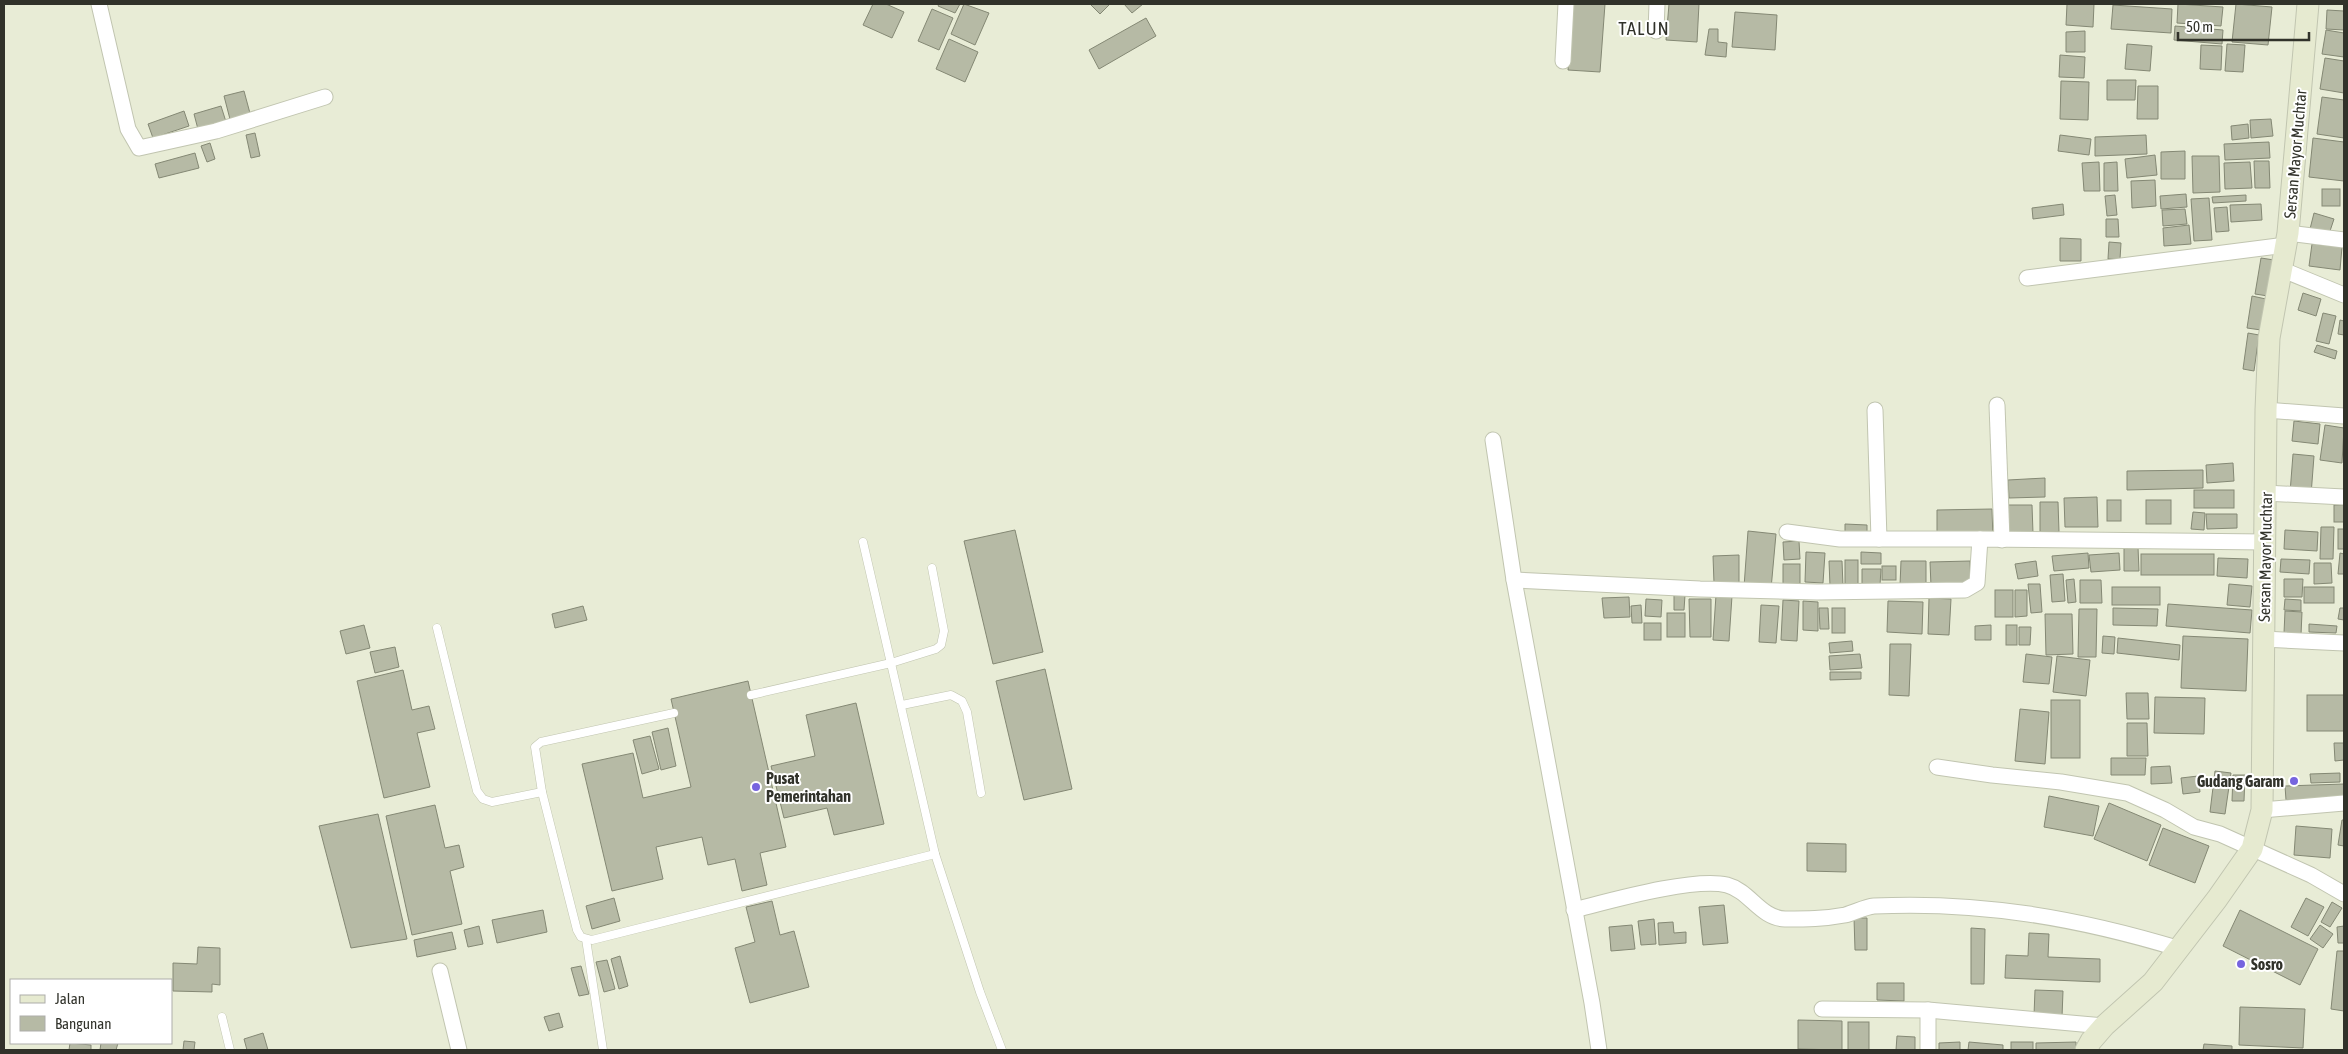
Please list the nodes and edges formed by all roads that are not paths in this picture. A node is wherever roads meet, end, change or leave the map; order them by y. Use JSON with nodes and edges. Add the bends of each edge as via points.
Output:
{"nodes":[{"id":1,"x":99,"y":4,"type":"edge"},
{"id":2,"x":1566,"y":4,"type":"edge"},
{"id":3,"x":1657,"y":4,"type":"edge"},
{"id":4,"x":2308,"y":4,"type":"edge"},
{"id":5,"x":1656,"y":31,"type":"dead end"},
{"id":6,"x":1563,"y":61,"type":"dead end"},
{"id":7,"x":325,"y":97,"type":"dead end"},
{"id":8,"x":2288,"y":239,"type":"junction"},
{"id":9,"x":2344,"y":240,"type":"edge"},
{"id":10,"x":2283,"y":270,"type":"junction"},
{"id":11,"x":2027,"y":278,"type":"dead end"},
{"id":12,"x":2344,"y":295,"type":"edge"},
{"id":13,"x":1996,"y":405,"type":"dead end"},
{"id":14,"x":1875,"y":410,"type":"dead end"},
{"id":15,"x":2266,"y":410,"type":"junction"},
{"id":16,"x":2344,"y":416,"type":"edge"},
{"id":17,"x":1493,"y":440,"type":"dead end"},
{"id":18,"x":2265,"y":494,"type":"junction"},
{"id":19,"x":2344,"y":497,"type":"edge"},
{"id":20,"x":1787,"y":532,"type":"dead end"},
{"id":21,"x":1879,"y":539,"type":"junction"},
{"id":22,"x":1980,"y":540,"type":"junction"},
{"id":23,"x":2002,"y":540,"type":"junction"},
{"id":24,"x":863,"y":542,"type":"dead end"},
{"id":25,"x":2266,"y":542,"type":"junction"},
{"id":26,"x":932,"y":568,"type":"dead end"},
{"id":27,"x":1514,"y":580,"type":"junction"},
{"id":28,"x":437,"y":628,"type":"dead end"},
{"id":29,"x":2264,"y":639,"type":"junction"},
{"id":30,"x":2344,"y":643,"type":"edge"},
{"id":31,"x":892,"y":663,"type":"junction"},
{"id":32,"x":751,"y":695,"type":"dead end"},
{"id":33,"x":902,"y":705,"type":"junction"},
{"id":34,"x":674,"y":713,"type":"dead end"},
{"id":35,"x":1937,"y":766,"type":"dead end"},
{"id":36,"x":542,"y":792,"type":"junction"},
{"id":37,"x":981,"y":793,"type":"dead end"},
{"id":38,"x":2344,"y":803,"type":"edge"},
{"id":39,"x":2262,"y":810,"type":"junction"},
{"id":40,"x":2252,"y":849,"type":"junction"},
{"id":41,"x":935,"y":854,"type":"junction"},
{"id":42,"x":2344,"y":894,"type":"edge"},
{"id":43,"x":1574,"y":910,"type":"junction"},
{"id":44,"x":586,"y":939,"type":"junction"},
{"id":45,"x":2180,"y":949,"type":"junction"},
{"id":46,"x":440,"y":971,"type":"dead end"},
{"id":47,"x":1822,"y":1009,"type":"dead end"},
{"id":48,"x":1928,"y":1010,"type":"junction"},
{"id":49,"x":222,"y":1017,"type":"dead end"},
{"id":50,"x":2104,"y":1026,"type":"junction"},
{"id":51,"x":230,"y":1050,"type":"edge"},
{"id":52,"x":459,"y":1050,"type":"edge"},
{"id":53,"x":603,"y":1050,"type":"edge"},
{"id":54,"x":1002,"y":1050,"type":"edge"},
{"id":55,"x":1599,"y":1050,"type":"edge"},
{"id":56,"x":1928,"y":1050,"type":"edge"},
{"id":57,"x":2086,"y":1050,"type":"edge"}],
"edges":[{"from":1,"to":7,"type":"street","via":[[128,129],[139,148],[216,131]]},
{"from":2,"to":6,"type":"street"},
{"from":3,"to":5,"type":"street"},
{"from":4,"to":8,"type":"street","name":"Sersan Mayor Muchtar"},
{"from":8,"to":9,"type":"street"},
{"from":8,"to":10,"type":"street","name":"Sersan Mayor Muchtar"},
{"from":8,"to":11,"type":"street"},
{"from":10,"to":12,"type":"street"},
{"from":10,"to":15,"type":"street","name":"Sersan Mayor Muchtar","via":[[2269,338]]},
{"from":13,"to":23,"type":"street"},
{"from":14,"to":21,"type":"street"},
{"from":15,"to":16,"type":"street"},
{"from":15,"to":18,"type":"street","name":"Sersan Mayor Muchtar"},
{"from":17,"to":27,"type":"street"},
{"from":18,"to":19,"type":"street"},
{"from":18,"to":25,"type":"street","name":"Sersan Mayor Muchtar"},
{"from":20,"to":21,"type":"street","via":[[1840,539]]},
{"from":21,"to":22,"type":"street"},
{"from":22,"to":23,"type":"street"},
{"from":22,"to":27,"type":"street","via":[[1977,583],[1965,590],[1700,590]]},
{"from":23,"to":25,"type":"street"},
{"from":24,"to":31,"type":"lane"},
{"from":25,"to":29,"type":"street","name":"Sersan Mayor Muchtar"},
{"from":26,"to":31,"type":"lane","via":[[944,631],[941,645]]},
{"from":27,"to":43,"type":"street"},
{"from":28,"to":36,"type":"lane","via":[[477,791],[483,799],[492,802]]},
{"from":29,"to":30,"type":"street"},
{"from":29,"to":39,"type":"street","name":"Sersan Mayor Muchtar"},
{"from":31,"to":32,"type":"lane"},
{"from":31,"to":33,"type":"lane"},
{"from":33,"to":37,"type":"lane","via":[[951,696],[962,701],[967,712]]},
{"from":33,"to":41,"type":"lane"},
{"from":34,"to":36,"type":"lane","via":[[538,744],[534,753]]},
{"from":35,"to":40,"type":"street","via":[[2127,793],[2194,827],[2220,834]]},
{"from":36,"to":44,"type":"lane","via":[[577,930]]},
{"from":38,"to":39,"type":"street"},
{"from":39,"to":40,"type":"street","name":"Sersan Mayor Muchtar"},
{"from":40,"to":42,"type":"street","via":[[2311,875]]},
{"from":40,"to":45,"type":"street","name":"Sersan Mayor Muchtar"},
{"from":41,"to":44,"type":"lane"},
{"from":41,"to":54,"type":"lane"},
{"from":43,"to":45,"type":"street","via":[[1662,890],[1712,884],[1729,886],[1776,919],[1820,920],[1871,906],[1986,909],[2068,919]]},
{"from":43,"to":55,"type":"street"},
{"from":44,"to":53,"type":"lane"},
{"from":45,"to":50,"type":"street","name":"Sersan Mayor Muchtar","via":[[2153,982]]},
{"from":46,"to":52,"type":"street"},
{"from":47,"to":48,"type":"street"},
{"from":48,"to":50,"type":"street"},
{"from":48,"to":56,"type":"street"},
{"from":49,"to":51,"type":"lane"},
{"from":50,"to":57,"type":"street","name":"Sersan Mayor Muchtar"}]}
